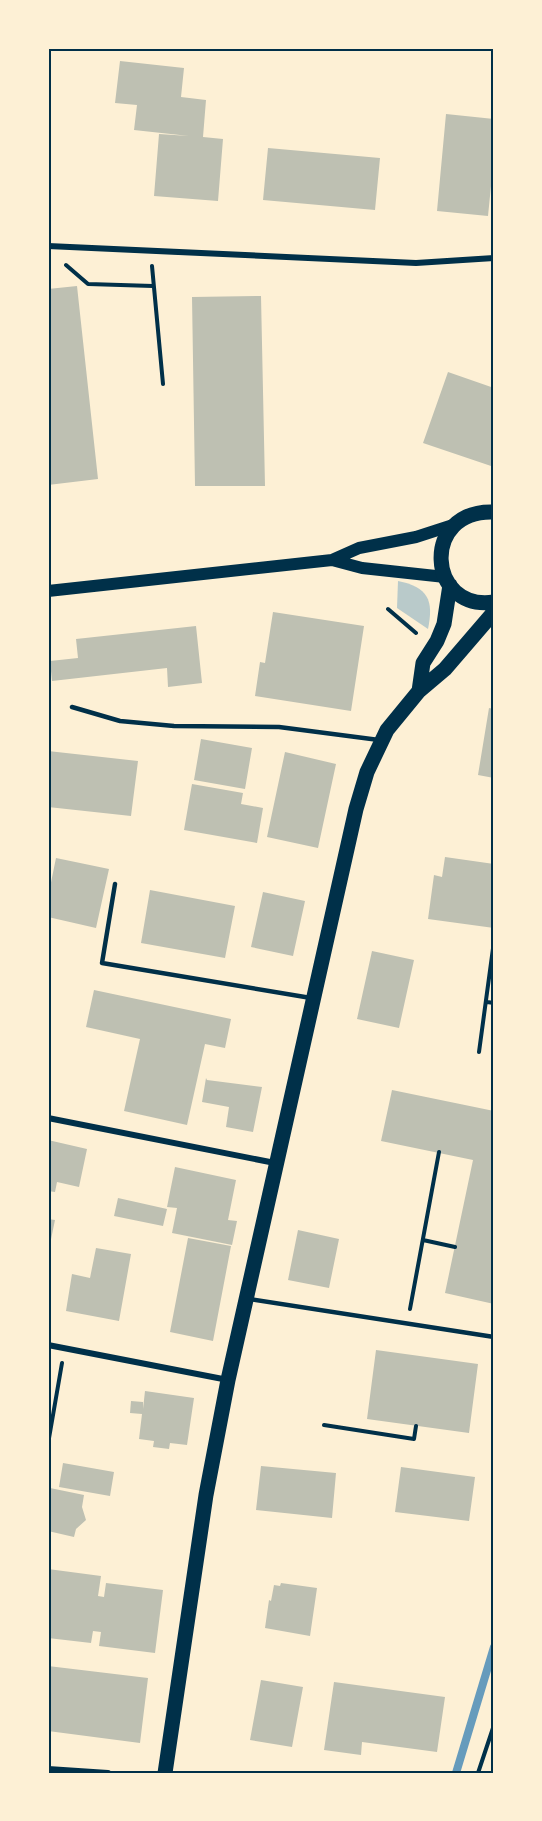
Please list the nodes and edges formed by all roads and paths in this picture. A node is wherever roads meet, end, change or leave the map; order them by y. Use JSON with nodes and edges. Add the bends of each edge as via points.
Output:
{"nodes":[{"id":1,"x":48,"y":246,"type":"edge"},
{"id":2,"x":151,"y":250,"type":"junction"},
{"id":3,"x":494,"y":258,"type":"edge"},
{"id":4,"x":58,"y":264,"type":"dead end"},
{"id":5,"x":153,"y":286,"type":"junction"},
{"id":6,"x":162,"y":384,"type":"dead end"},
{"id":7,"x":494,"y":502,"type":"edge"},
{"id":8,"x":487,"y":512,"type":"edge"},
{"id":9,"x":453,"y":525,"type":"junction"},
{"id":10,"x":332,"y":560,"type":"junction"},
{"id":11,"x":447,"y":581,"type":"junction"},
{"id":12,"x":48,"y":591,"type":"edge"},
{"id":13,"x":494,"y":602,"type":"edge"},
{"id":14,"x":388,"y":609,"type":"dead end"},
{"id":15,"x":494,"y":612,"type":"edge"},
{"id":16,"x":416,"y":633,"type":"dead end"},
{"id":17,"x":419,"y":691,"type":"junction"},
{"id":18,"x":72,"y":707,"type":"dead end"},
{"id":19,"x":381,"y":740,"type":"junction"},
{"id":20,"x":116,"y":884,"type":"dead end"},
{"id":21,"x":494,"y":940,"type":"edge"},
{"id":22,"x":314,"y":998,"type":"junction"},
{"id":23,"x":487,"y":1002,"type":"junction"},
{"id":24,"x":494,"y":1003,"type":"edge"},
{"id":25,"x":479,"y":1052,"type":"dead end"},
{"id":26,"x":48,"y":1118,"type":"edge"},
{"id":27,"x":438,"y":1152,"type":"dead end"},
{"id":28,"x":276,"y":1163,"type":"junction"},
{"id":29,"x":423,"y":1240,"type":"junction"},
{"id":30,"x":455,"y":1247,"type":"dead end"},
{"id":31,"x":246,"y":1299,"type":"junction"},
{"id":32,"x":407,"y":1324,"type":"junction"},
{"id":33,"x":494,"y":1337,"type":"edge"},
{"id":34,"x":48,"y":1345,"type":"edge"},
{"id":35,"x":66,"y":1347,"type":"junction"},
{"id":36,"x":228,"y":1380,"type":"junction"},
{"id":37,"x":324,"y":1425,"type":"dead end"},
{"id":38,"x":416,"y":1426,"type":"dead end"},
{"id":39,"x":48,"y":1444,"type":"edge"},
{"id":40,"x":494,"y":1725,"type":"edge"},
{"id":41,"x":48,"y":1769,"type":"edge"},
{"id":42,"x":108,"y":1773,"type":"edge"},
{"id":43,"x":165,"y":1773,"type":"edge"},
{"id":44,"x":478,"y":1773,"type":"edge"}],
"edges":[{"from":1,"to":2,"type":"street"},
{"from":2,"to":3,"type":"street","via":[[416,263]]},
{"from":2,"to":5,"type":"path"},
{"from":4,"to":5,"type":"path","via":[[68,265],[88,284]]},
{"from":5,"to":6,"type":"path"},
{"from":7,"to":8,"type":"main road"},
{"from":8,"to":9,"type":"main road","via":[[465,516]]},
{"from":9,"to":10,"type":"main road","via":[[359,548]]},
{"from":9,"to":11,"type":"main road","via":[[442,544],[441,567]]},
{"from":10,"to":11,"type":"main road"},
{"from":10,"to":12,"type":"main road"},
{"from":11,"to":13,"type":"main road","via":[[472,601]]},
{"from":11,"to":17,"type":"main road","via":[[444,624],[423,663]]},
{"from":14,"to":16,"type":"path"},
{"from":15,"to":17,"type":"main road","via":[[445,669]]},
{"from":17,"to":19,"type":"main road"},
{"from":18,"to":19,"type":"lane","via":[[120,721],[279,727]]},
{"from":19,"to":22,"type":"main road","via":[[356,809]]},
{"from":20,"to":22,"type":"lane","via":[[102,963]]},
{"from":21,"to":23,"type":"path"},
{"from":22,"to":28,"type":"main road"},
{"from":23,"to":24,"type":"path"},
{"from":23,"to":25,"type":"path"},
{"from":26,"to":28,"type":"street"},
{"from":27,"to":29,"type":"path"},
{"from":28,"to":31,"type":"main road"},
{"from":29,"to":30,"type":"path"},
{"from":29,"to":32,"type":"path"},
{"from":31,"to":32,"type":"lane"},
{"from":31,"to":36,"type":"main road"},
{"from":32,"to":33,"type":"lane"},
{"from":34,"to":35,"type":"street"},
{"from":35,"to":36,"type":"street"},
{"from":35,"to":39,"type":"path"},
{"from":36,"to":43,"type":"main road","via":[[206,1495]]},
{"from":37,"to":38,"type":"path","via":[[414,1439]]},
{"from":40,"to":44,"type":"path"},
{"from":41,"to":42,"type":"street"}]}
